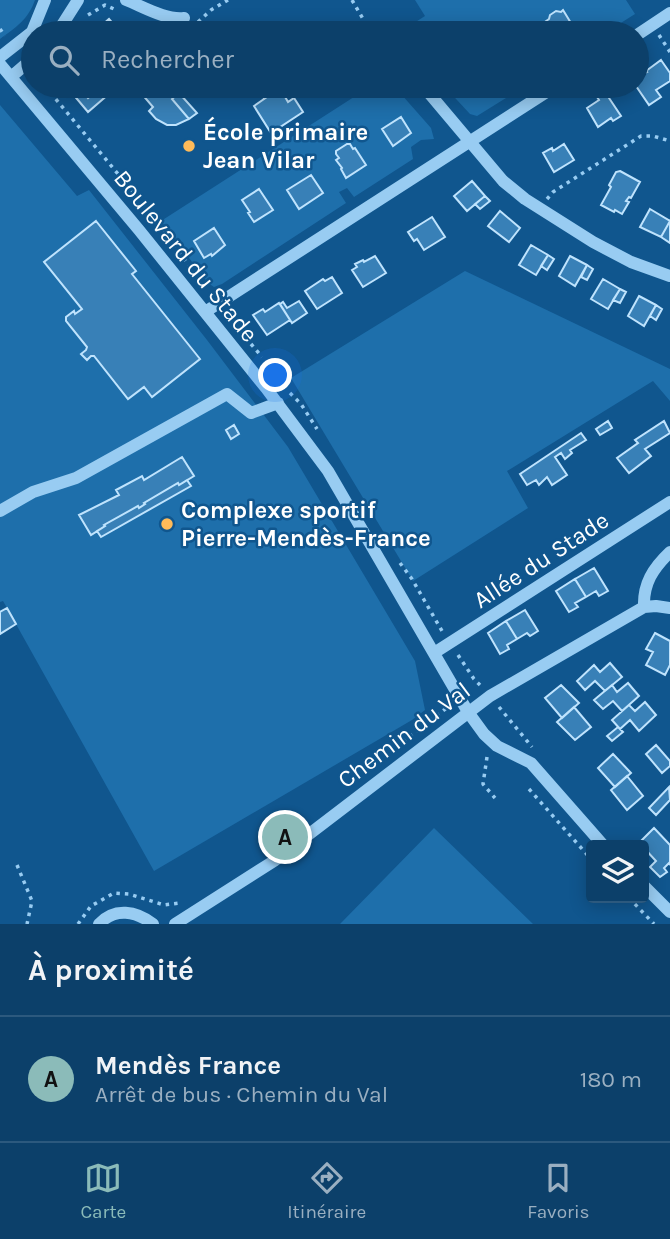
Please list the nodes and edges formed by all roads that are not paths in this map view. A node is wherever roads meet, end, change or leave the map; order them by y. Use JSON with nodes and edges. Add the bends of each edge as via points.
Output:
{"nodes":[{"id":1,"x":46,"y":0,"type":"edge"},
{"id":2,"x":78,"y":0,"type":"edge"},
{"id":3,"x":126,"y":0,"type":"edge"},
{"id":4,"x":670,"y":13,"type":"edge"},
{"id":5,"x":184,"y":18,"type":"dead end"},
{"id":6,"x":37,"y":21,"type":"edge"},
{"id":7,"x":65,"y":21,"type":"edge"},
{"id":8,"x":649,"y":27,"type":"edge"},
{"id":9,"x":21,"y":41,"type":"edge"},
{"id":10,"x":0,"y":57,"type":"edge"},
{"id":11,"x":0,"y":64,"type":"edge"},
{"id":12,"x":21,"y":68,"type":"edge"},
{"id":13,"x":11,"y":77,"type":"junction"},
{"id":14,"x":21,"y":89,"type":"edge"},
{"id":15,"x":28,"y":98,"type":"edge"},
{"id":16,"x":433,"y":98,"type":"edge"},
{"id":17,"x":537,"y":98,"type":"edge"},
{"id":18,"x":470,"y":141,"type":"junction"},
{"id":19,"x":670,"y":276,"type":"edge"},
{"id":20,"x":205,"y":312,"type":"junction"},
{"id":21,"x":278,"y":403,"type":"junction"},
{"id":22,"x":670,"y":502,"type":"edge"},
{"id":23,"x":0,"y":511,"type":"edge"},
{"id":24,"x":670,"y":552,"type":"edge"},
{"id":25,"x":644,"y":607,"type":"junction"},
{"id":26,"x":670,"y":608,"type":"edge"},
{"id":27,"x":434,"y":653,"type":"junction"},
{"id":28,"x":468,"y":712,"type":"junction"},
{"id":29,"x":599,"y":840,"type":"edge"},
{"id":30,"x":649,"y":891,"type":"edge"},
{"id":31,"x":670,"y":912,"type":"edge"},
{"id":32,"x":99,"y":924,"type":"edge"},
{"id":33,"x":153,"y":924,"type":"edge"},
{"id":34,"x":175,"y":924,"type":"edge"}],
"edges":[{"from":1,"to":6,"type":"street"},
{"from":2,"to":7,"type":"street"},
{"from":3,"to":5,"type":"street"},
{"from":4,"to":8,"type":"street"},
{"from":9,"to":10,"type":"street"},
{"from":11,"to":13,"type":"street","name":"Boulevard du Stade"},
{"from":12,"to":13,"type":"street"},
{"from":13,"to":14,"type":"street","name":"Boulevard du Stade"},
{"from":15,"to":20,"type":"street","name":"Boulevard du Stade"},
{"from":16,"to":18,"type":"street"},
{"from":17,"to":18,"type":"street"},
{"from":18,"to":19,"type":"street","via":[[525,200],[631,262]]},
{"from":18,"to":20,"type":"street"},
{"from":20,"to":21,"type":"street","name":"Boulevard du Stade"},
{"from":21,"to":23,"type":"street","via":[[251,413],[227,394],[76,478],[33,492]]},
{"from":21,"to":27,"type":"street","name":"Boulevard du Stade","via":[[328,471]]},
{"from":22,"to":27,"type":"street","name":"Allée du Stade"},
{"from":24,"to":25,"type":"street","via":[[653,569]]},
{"from":25,"to":26,"type":"street"},
{"from":25,"to":28,"type":"street","name":"Chemin du Val"},
{"from":27,"to":28,"type":"street","name":"Boulevard du Stade"},
{"from":28,"to":29,"type":"street","name":"Boulevard du Stade","via":[[497,746],[531,763]]},
{"from":28,"to":34,"type":"street","name":"Chemin du Val","via":[[274,861]]},
{"from":30,"to":31,"type":"street"},
{"from":32,"to":33,"type":"street","via":[[113,914],[133,912]]}]}
